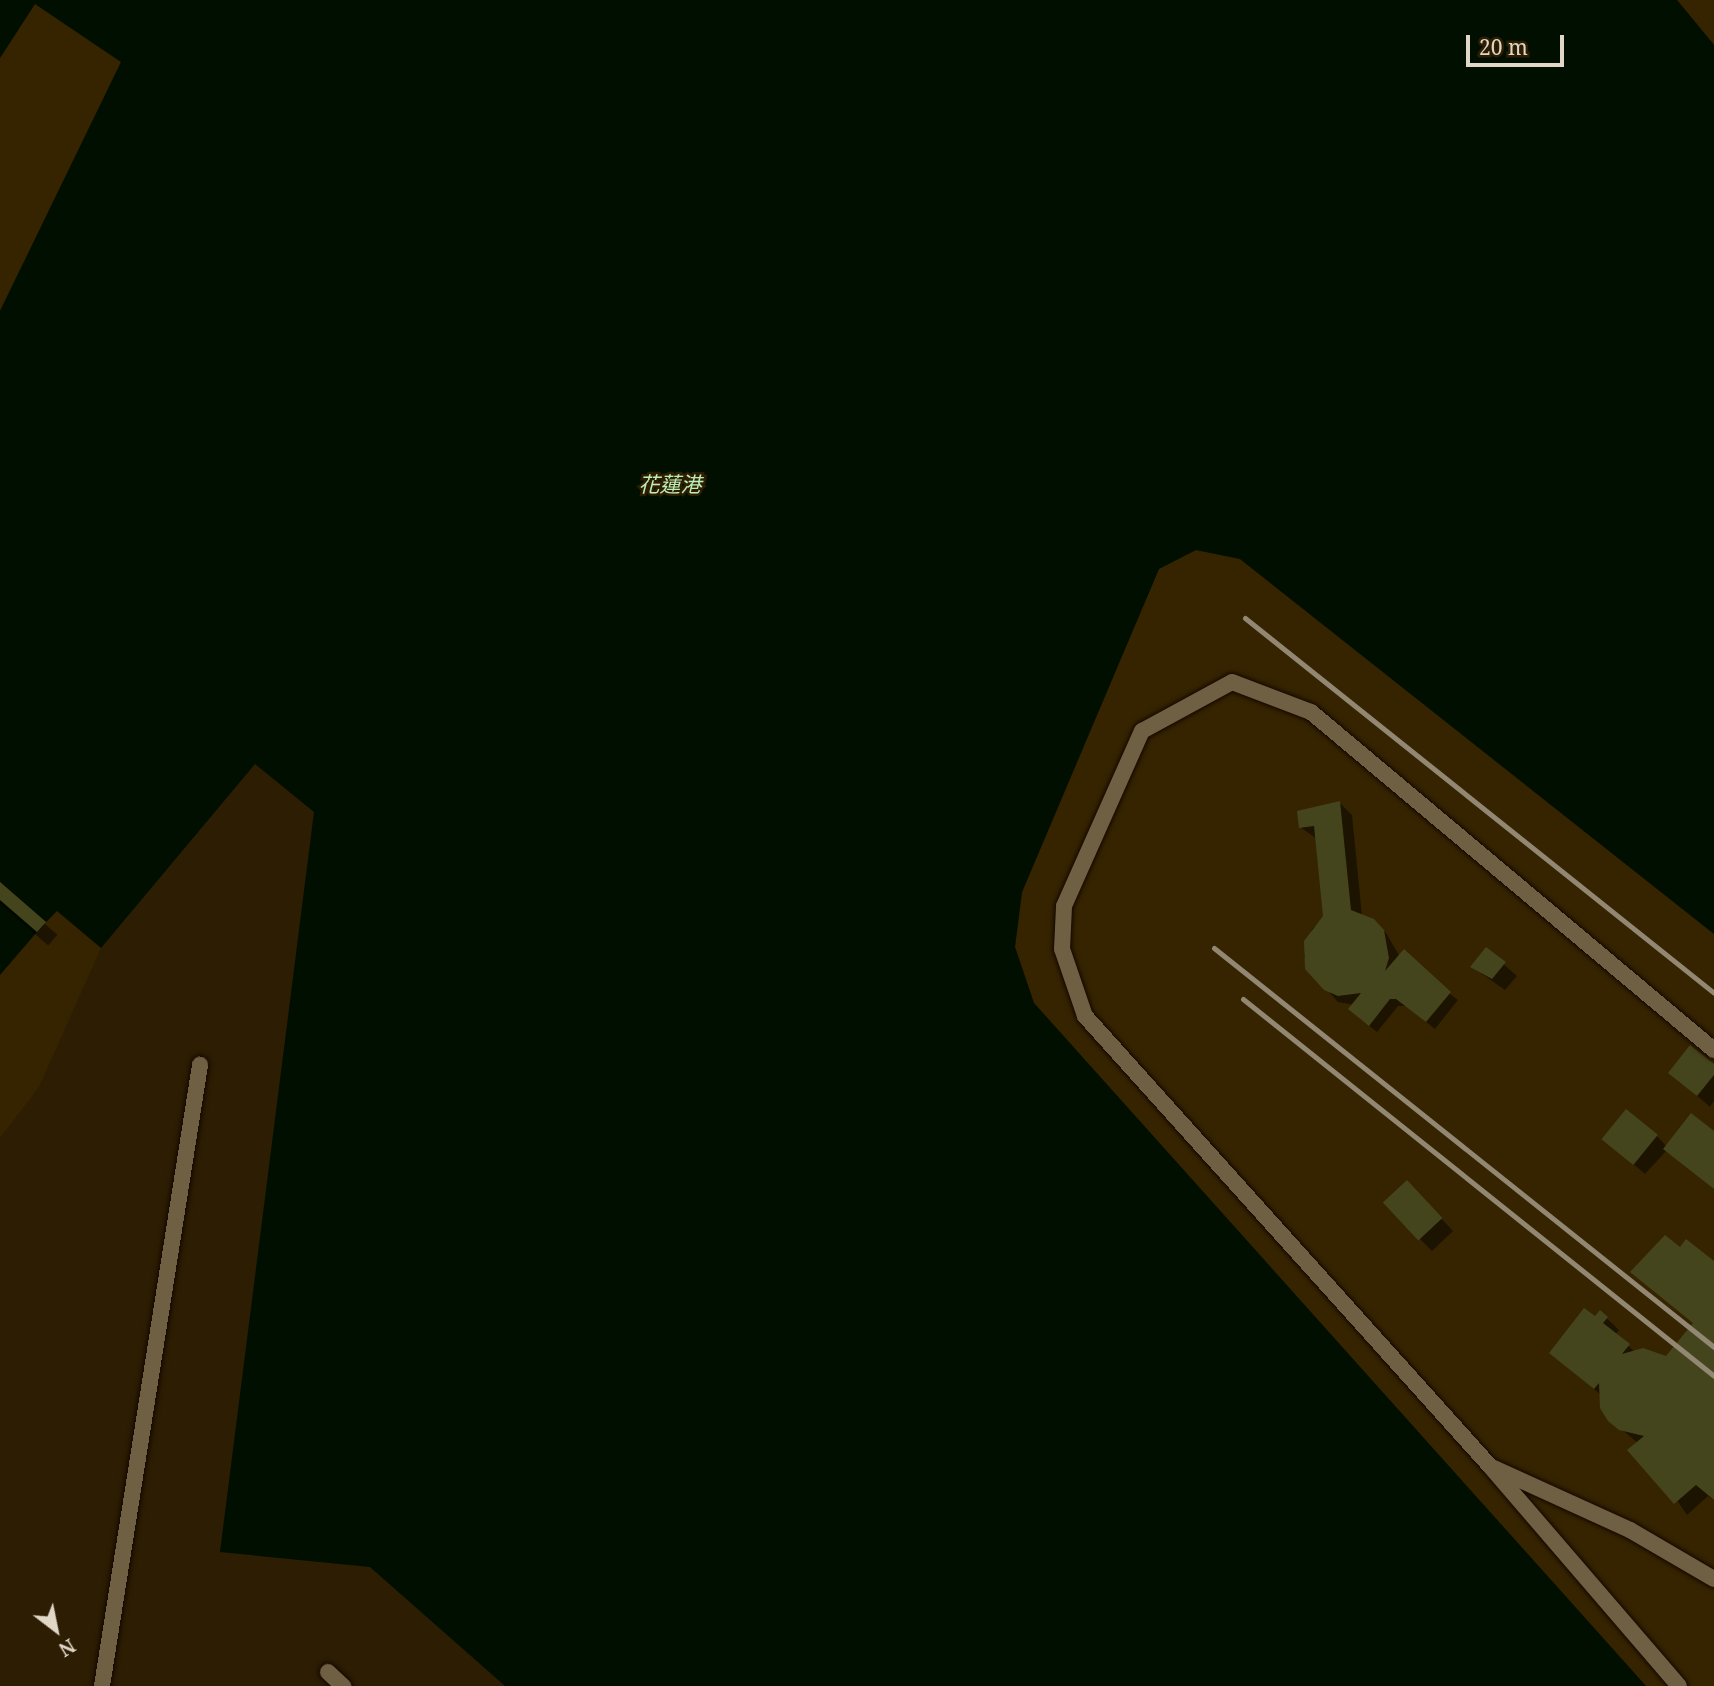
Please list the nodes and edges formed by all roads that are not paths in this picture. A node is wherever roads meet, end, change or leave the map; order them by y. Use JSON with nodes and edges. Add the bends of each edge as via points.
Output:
{"nodes":[{"id":1,"x":1714,"y":1050,"type":"edge"},
{"id":2,"x":200,"y":1065,"type":"dead end"},
{"id":3,"x":1489,"y":1465,"type":"junction"},
{"id":4,"x":1714,"y":1579,"type":"edge"},
{"id":5,"x":328,"y":1672,"type":"dead end"},
{"id":6,"x":102,"y":1686,"type":"edge"},
{"id":7,"x":343,"y":1686,"type":"edge"},
{"id":8,"x":1679,"y":1686,"type":"edge"}],
"edges":[{"from":1,"to":3,"type":"lane","via":[[1311,712],[1231,681],[1142,731],[1064,906],[1062,949],[1085,1016]]},
{"from":2,"to":6,"type":"lane"},
{"from":3,"to":4,"type":"lane","via":[[1630,1530]]},
{"from":3,"to":8,"type":"lane"},
{"from":5,"to":7,"type":"lane"}]}
